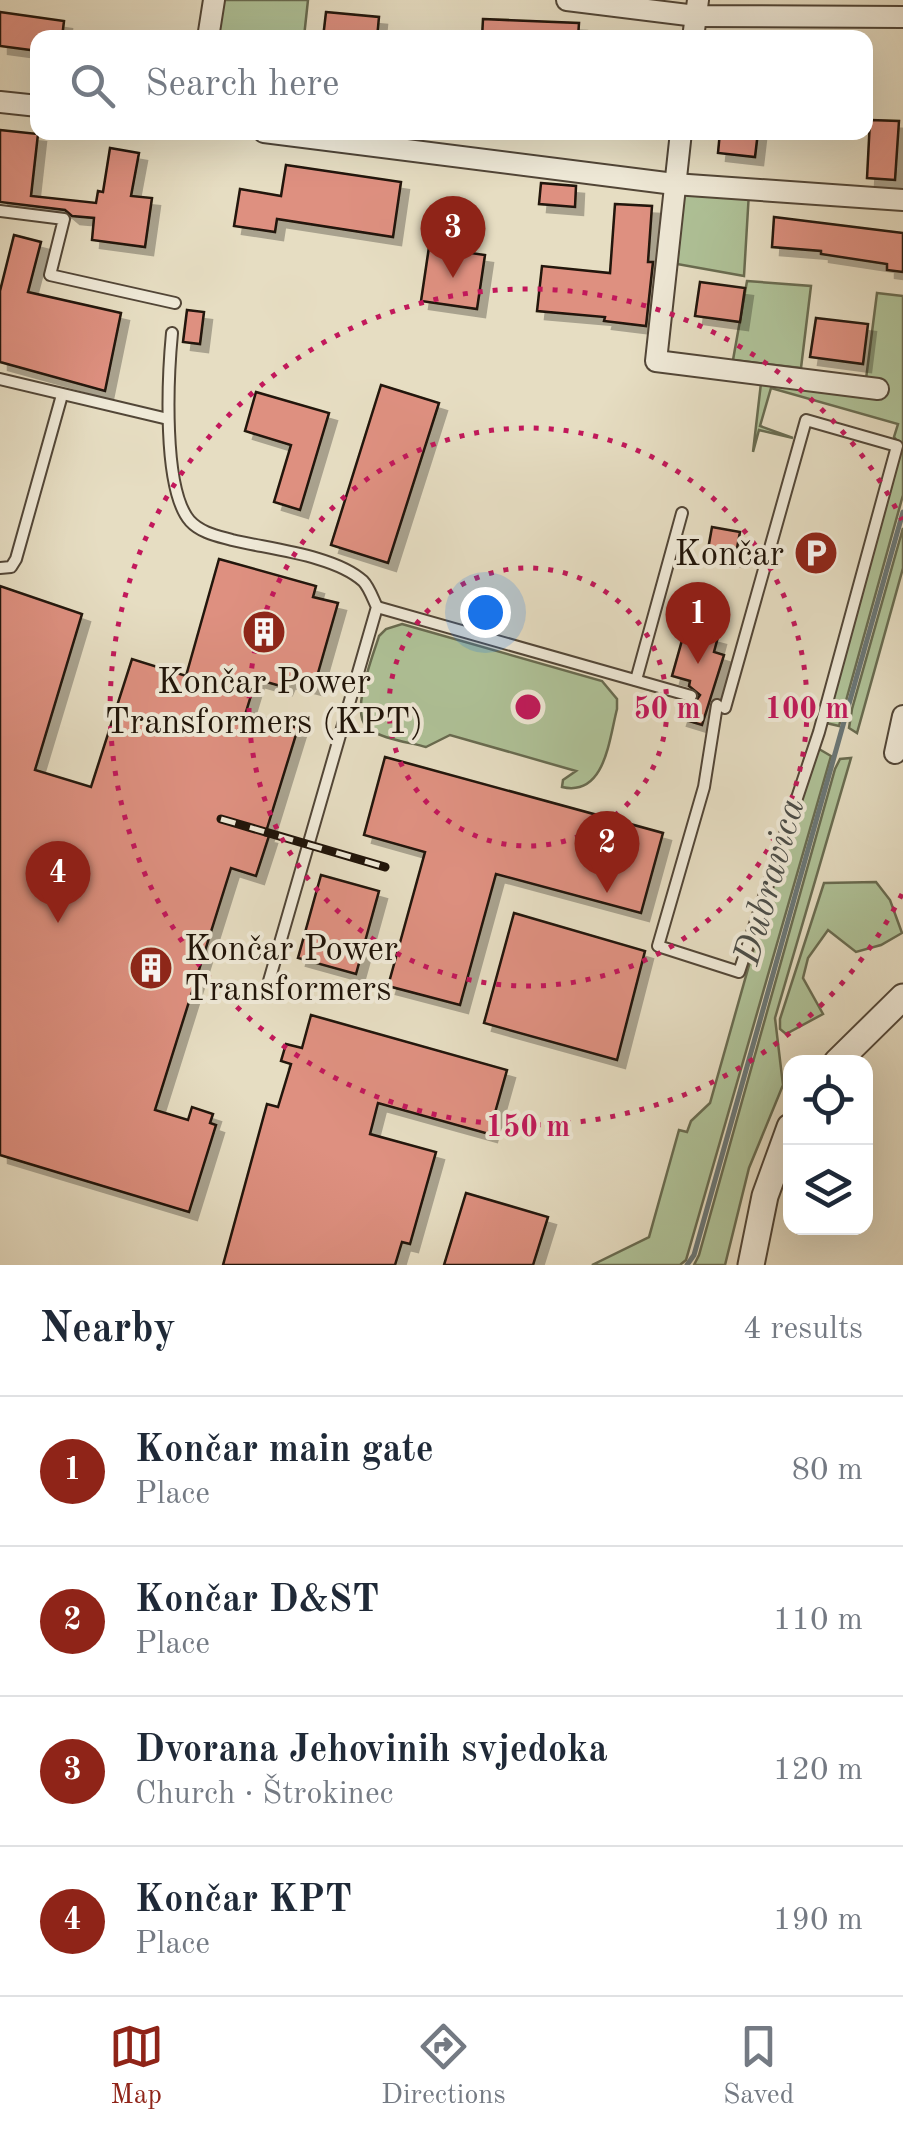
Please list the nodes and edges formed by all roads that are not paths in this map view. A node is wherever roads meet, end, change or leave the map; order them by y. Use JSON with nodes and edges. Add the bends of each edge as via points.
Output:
{"nodes":[{"id":1,"x":214,"y":0,"type":"edge"},
{"id":2,"x":567,"y":0,"type":"edge"},
{"id":3,"x":903,"y":17,"type":"edge"},
{"id":4,"x":696,"y":18,"type":"edge"},
{"id":5,"x":209,"y":30,"type":"edge"},
{"id":6,"x":0,"y":102,"type":"edge"},
{"id":7,"x":30,"y":105,"type":"edge"},
{"id":8,"x":327,"y":140,"type":"edge"},
{"id":9,"x":680,"y":140,"type":"edge"},
{"id":10,"x":674,"y":184,"type":"junction"},
{"id":11,"x":903,"y":200,"type":"edge"},
{"id":12,"x":0,"y":211,"type":"edge"},
{"id":13,"x":175,"y":303,"type":"dead end"},
{"id":14,"x":172,"y":333,"type":"dead end"},
{"id":15,"x":0,"y":379,"type":"edge"},
{"id":16,"x":878,"y":389,"type":"dead end"},
{"id":17,"x":62,"y":395,"type":"junction"},
{"id":18,"x":168,"y":419,"type":"junction"},
{"id":19,"x":682,"y":513,"type":"dead end"},
{"id":20,"x":0,"y":568,"type":"edge"},
{"id":21,"x":377,"y":607,"type":"junction"},
{"id":22,"x":636,"y":680,"type":"junction"},
{"id":23,"x":690,"y":696,"type":"dead end"},
{"id":24,"x":903,"y":716,"type":"edge"},
{"id":25,"x":895,"y":753,"type":"dead end"},
{"id":26,"x":739,"y":972,"type":"joint"},
{"id":27,"x":269,"y":981,"type":"dead end"},
{"id":28,"x":903,"y":997,"type":"edge"},
{"id":29,"x":845,"y":1055,"type":"edge"},
{"id":30,"x":784,"y":1145,"type":"edge"},
{"id":31,"x":751,"y":1265,"type":"edge"}],
"edges":[{"from":1,"to":5,"type":"street"},
{"from":2,"to":4,"type":"street"},
{"from":3,"to":4,"type":"street"},
{"from":6,"to":7,"type":"street"},
{"from":8,"to":10,"type":"street"},
{"from":9,"to":10,"type":"street"},
{"from":10,"to":11,"type":"street"},
{"from":10,"to":16,"type":"street","via":[[656,360]]},
{"from":12,"to":13,"type":"lane","via":[[64,219],[50,275]]},
{"from":14,"to":18,"type":"lane"},
{"from":15,"to":17,"type":"lane"},
{"from":17,"to":18,"type":"lane"},
{"from":17,"to":20,"type":"lane","via":[[16,559]]},
{"from":18,"to":21,"type":"lane","via":[[190,521],[210,535],[332,564],[364,582]]},
{"from":19,"to":22,"type":"lane"},
{"from":21,"to":22,"type":"lane"},
{"from":21,"to":27,"type":"lane"},
{"from":22,"to":23,"type":"lane"},
{"from":24,"to":25,"type":"street"},
{"from":26,"to":26,"type":"lane","via":[[819,732],[898,446],[806,420],[658,946]]},
{"from":28,"to":29,"type":"street"},
{"from":30,"to":31,"type":"street"}]}
